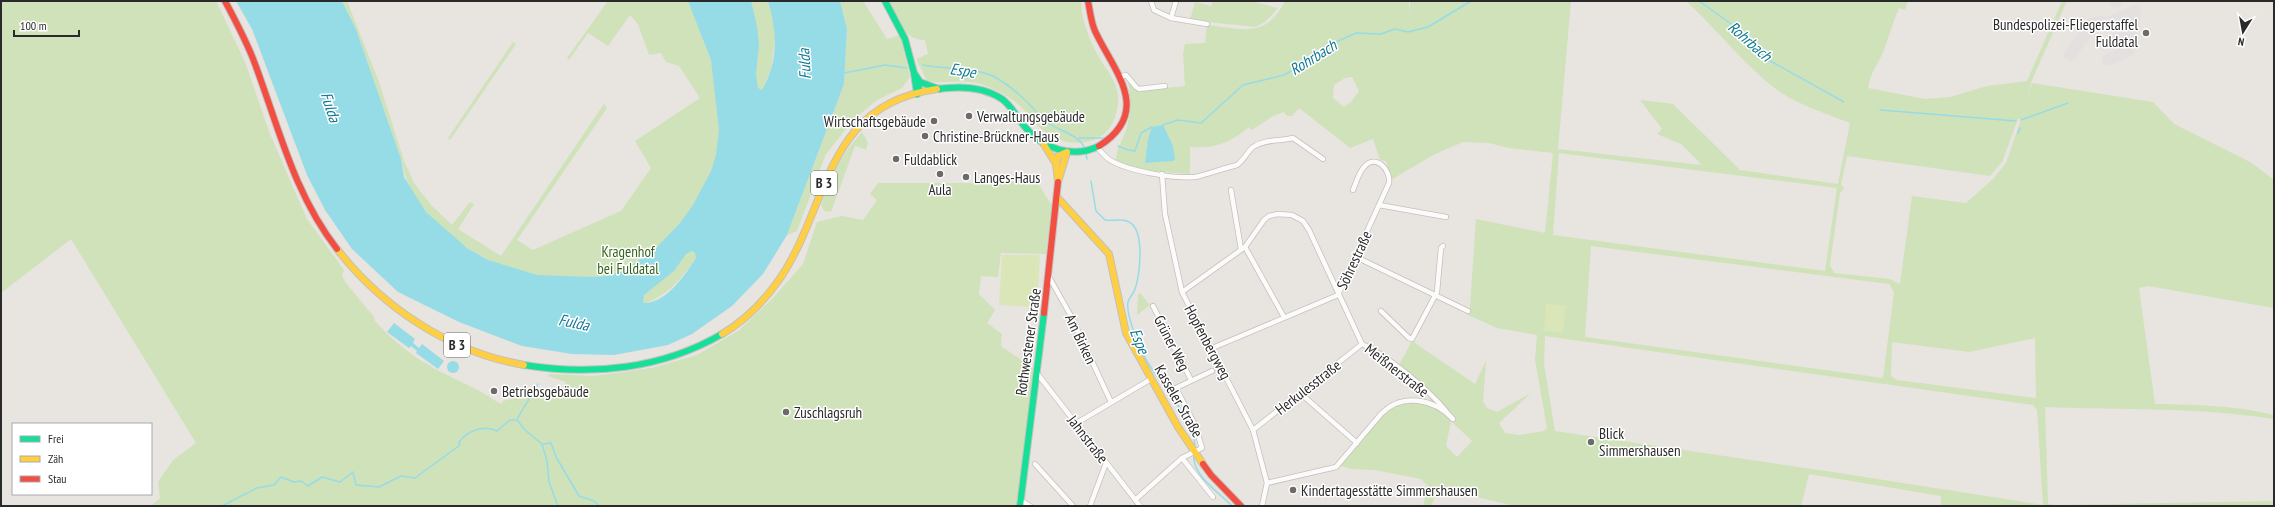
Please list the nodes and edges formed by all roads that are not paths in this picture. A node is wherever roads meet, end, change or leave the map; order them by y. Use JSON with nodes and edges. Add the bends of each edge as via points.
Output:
{"nodes":[{"id":1,"x":225,"y":1,"type":"edge"},
{"id":2,"x":885,"y":1,"type":"edge"},
{"id":3,"x":1088,"y":1,"type":"edge"},
{"id":4,"x":1152,"y":1,"type":"edge"},
{"id":5,"x":1176,"y":1,"type":"edge"},
{"id":6,"x":1171,"y":18,"type":"junction"},
{"id":7,"x":1207,"y":24,"type":"dead end"},
{"id":8,"x":914,"y":73,"type":"junction"},
{"id":9,"x":1120,"y":77,"type":"junction"},
{"id":10,"x":920,"y":82,"type":"junction"},
{"id":11,"x":1165,"y":86,"type":"dead end"},
{"id":12,"x":939,"y":89,"type":"junction"},
{"id":13,"x":917,"y":94,"type":"junction"},
{"id":14,"x":1043,"y":143,"type":"junction"},
{"id":15,"x":1098,"y":147,"type":"junction"},
{"id":16,"x":1067,"y":152,"type":"junction"},
{"id":17,"x":1323,"y":159,"type":"dead end"},
{"id":18,"x":1056,"y":164,"type":"junction"},
{"id":19,"x":1162,"y":174,"type":"junction"},
{"id":20,"x":1058,"y":181,"type":"junction"},
{"id":21,"x":1231,"y":190,"type":"dead end"},
{"id":22,"x":1353,"y":190,"type":"dead end"},
{"id":23,"x":1057,"y":197,"type":"junction"},
{"id":24,"x":1379,"y":205,"type":"junction"},
{"id":25,"x":1446,"y":217,"type":"dead end"},
{"id":26,"x":1443,"y":246,"type":"dead end"},
{"id":27,"x":1243,"y":248,"type":"junction"},
{"id":28,"x":1356,"y":257,"type":"junction"},
{"id":29,"x":1050,"y":277,"type":"junction"},
{"id":30,"x":1182,"y":292,"type":"junction"},
{"id":31,"x":1436,"y":294,"type":"junction"},
{"id":32,"x":1338,"y":295,"type":"junction"},
{"id":33,"x":1153,"y":306,"type":"dead end"},
{"id":34,"x":1381,"y":311,"type":"dead end"},
{"id":35,"x":1468,"y":311,"type":"dead end"},
{"id":36,"x":1284,"y":317,"type":"junction"},
{"id":37,"x":1362,"y":344,"type":"junction"},
{"id":38,"x":1210,"y":349,"type":"junction"},
{"id":39,"x":1212,"y":371,"type":"dead end"},
{"id":40,"x":1036,"y":372,"type":"junction"},
{"id":41,"x":1150,"y":379,"type":"junction"},
{"id":42,"x":1191,"y":380,"type":"junction"},
{"id":43,"x":1300,"y":393,"type":"junction"},
{"id":44,"x":1111,"y":402,"type":"junction"},
{"id":45,"x":1449,"y":415,"type":"junction"},
{"id":46,"x":1453,"y":419,"type":"dead end"},
{"id":47,"x":1075,"y":424,"type":"junction"},
{"id":48,"x":1254,"y":430,"type":"junction"},
{"id":49,"x":1357,"y":443,"type":"junction"},
{"id":50,"x":1195,"y":453,"type":"junction"},
{"id":51,"x":1182,"y":458,"type":"junction"},
{"id":52,"x":1106,"y":462,"type":"junction"},
{"id":53,"x":1035,"y":464,"type":"dead end"},
{"id":54,"x":1266,"y":482,"type":"junction"},
{"id":55,"x":1213,"y":497,"type":"dead end"},
{"id":56,"x":1135,"y":500,"type":"junction"},
{"id":57,"x":1020,"y":503,"type":"edge"},
{"id":58,"x":1030,"y":506,"type":"edge"},
{"id":59,"x":1073,"y":506,"type":"edge"},
{"id":60,"x":1090,"y":506,"type":"edge"},
{"id":61,"x":1140,"y":506,"type":"edge"},
{"id":62,"x":1241,"y":506,"type":"edge"},
{"id":63,"x":1262,"y":506,"type":"edge"}],
"edges":[{"from":1,"to":13,"type":"main road","number":"B 3","via":[[255,66],[301,194],[322,231],[350,267],[388,303],[432,333],[482,355],[537,368],[590,371],[642,365],[692,350],[730,330],[765,299],[787,269],[804,235],[833,162],[848,138],[876,112],[898,100]]},
{"from":2,"to":8,"type":"main road","via":[[905,39]]},
{"from":3,"to":9,"type":"main road","number":"B 3","via":[[1097,36]]},
{"from":4,"to":6,"type":"street","via":[[1154,10]]},
{"from":5,"to":6,"type":"street"},
{"from":6,"to":7,"type":"street"},
{"from":8,"to":10,"type":"main road"},
{"from":8,"to":13,"type":"main road"},
{"from":9,"to":11,"type":"street","via":[[1126,74],[1139,89]]},
{"from":9,"to":15,"type":"main road","number":"B 3","via":[[1127,100],[1125,111],[1115,133]]},
{"from":10,"to":12,"type":"main road"},
{"from":10,"to":13,"type":"main road"},
{"from":12,"to":13,"type":"main road","number":"B 3"},
{"from":12,"to":14,"type":"main road","number":"B 3","via":[[970,88],[993,94],[1012,108],[1031,133]]},
{"from":14,"to":16,"type":"main road","number":"B 3"},
{"from":14,"to":18,"type":"main road"},
{"from":15,"to":16,"type":"main road","number":"B 3","via":[[1086,151]]},
{"from":15,"to":19,"type":"street","via":[[1115,163]]},
{"from":16,"to":18,"type":"main road","via":[[1060,154]]},
{"from":16,"to":20,"type":"main road","name":"Rothwestener Straße"},
{"from":17,"to":19,"type":"street","via":[[1293,138],[1258,144],[1237,165],[1197,176]]},
{"from":18,"to":20,"type":"main road","name":"Rothwestener Straße"},
{"from":19,"to":30,"type":"street","name":"Hopfenbergweg","via":[[1165,214]]},
{"from":20,"to":23,"type":"main road","name":"Rothwestener Straße"},
{"from":21,"to":27,"type":"street"},
{"from":22,"to":24,"type":"street","name":"Söhrestraße","via":[[1363,167],[1369,162],[1383,164],[1390,178]]},
{"from":23,"to":29,"type":"main road","name":"Rothwestener Straße"},
{"from":23,"to":41,"type":"main road","name":"Kasseler Straße","via":[[1065,202],[1082,227],[1102,244],[1109,254],[1126,333]]},
{"from":24,"to":25,"type":"street"},
{"from":24,"to":28,"type":"street","name":"Söhrestraße"},
{"from":26,"to":31,"type":"street"},
{"from":27,"to":30,"type":"street","name":"Meißnerstraße"},
{"from":27,"to":32,"type":"street","name":"Meißnerstraße","via":[[1264,220],[1278,214],[1296,216],[1309,230]]},
{"from":27,"to":36,"type":"street"},
{"from":28,"to":31,"type":"street"},
{"from":28,"to":32,"type":"street","name":"Söhrestraße"},
{"from":29,"to":40,"type":"main road","name":"Rothwestener Straße"},
{"from":29,"to":44,"type":"street","name":"Am Birken"},
{"from":30,"to":38,"type":"street","name":"Hopfenbergweg"},
{"from":31,"to":34,"type":"street","via":[[1412,339]]},
{"from":31,"to":35,"type":"street"},
{"from":32,"to":36,"type":"street","name":"Söhrestraße"},
{"from":32,"to":37,"type":"street","name":"Meißnerstraße"},
{"from":33,"to":42,"type":"street","name":"Grüner Weg"},
{"from":36,"to":38,"type":"street","name":"Söhrestraße"},
{"from":37,"to":43,"type":"street","name":"Herkulesstraße"},
{"from":37,"to":45,"type":"street","name":"Meißnerstraße","via":[[1402,372],[1435,399]]},
{"from":38,"to":48,"type":"street","name":"Hopfenbergweg"},
{"from":39,"to":42,"type":"street","name":"Grüner Weg"},
{"from":40,"to":47,"type":"street","name":"Jahnstraße"},
{"from":40,"to":57,"type":"main road","name":"Rothwestener Straße"},
{"from":41,"to":44,"type":"street"},
{"from":41,"to":50,"type":"main road","name":"Kasseler Straße"},
{"from":42,"to":50,"type":"street","name":"Grüner Weg","via":[[1176,388],[1200,439],[1202,447]]},
{"from":43,"to":48,"type":"street","name":"Herkulesstraße"},
{"from":43,"to":49,"type":"street"},
{"from":44,"to":47,"type":"street"},
{"from":45,"to":46,"type":"street"},
{"from":45,"to":49,"type":"street","via":[[1436,406],[1422,402],[1397,402],[1389,406]]},
{"from":47,"to":52,"type":"street","name":"Jahnstraße"},
{"from":48,"to":54,"type":"street","name":"Hopfenbergweg"},
{"from":49,"to":54,"type":"street","via":[[1336,467]]},
{"from":50,"to":51,"type":"street"},
{"from":50,"to":62,"type":"main road","name":"Kasseler Straße","via":[[1214,478]]},
{"from":51,"to":55,"type":"street"},
{"from":51,"to":56,"type":"street"},
{"from":52,"to":56,"type":"street","name":"Jahnstraße"},
{"from":52,"to":60,"type":"street"},
{"from":53,"to":59,"type":"street"},
{"from":54,"to":63,"type":"street","name":"Hopfenbergweg"},
{"from":56,"to":61,"type":"street","name":"Jahnstraße"},
{"from":57,"to":58,"type":"street"}]}
